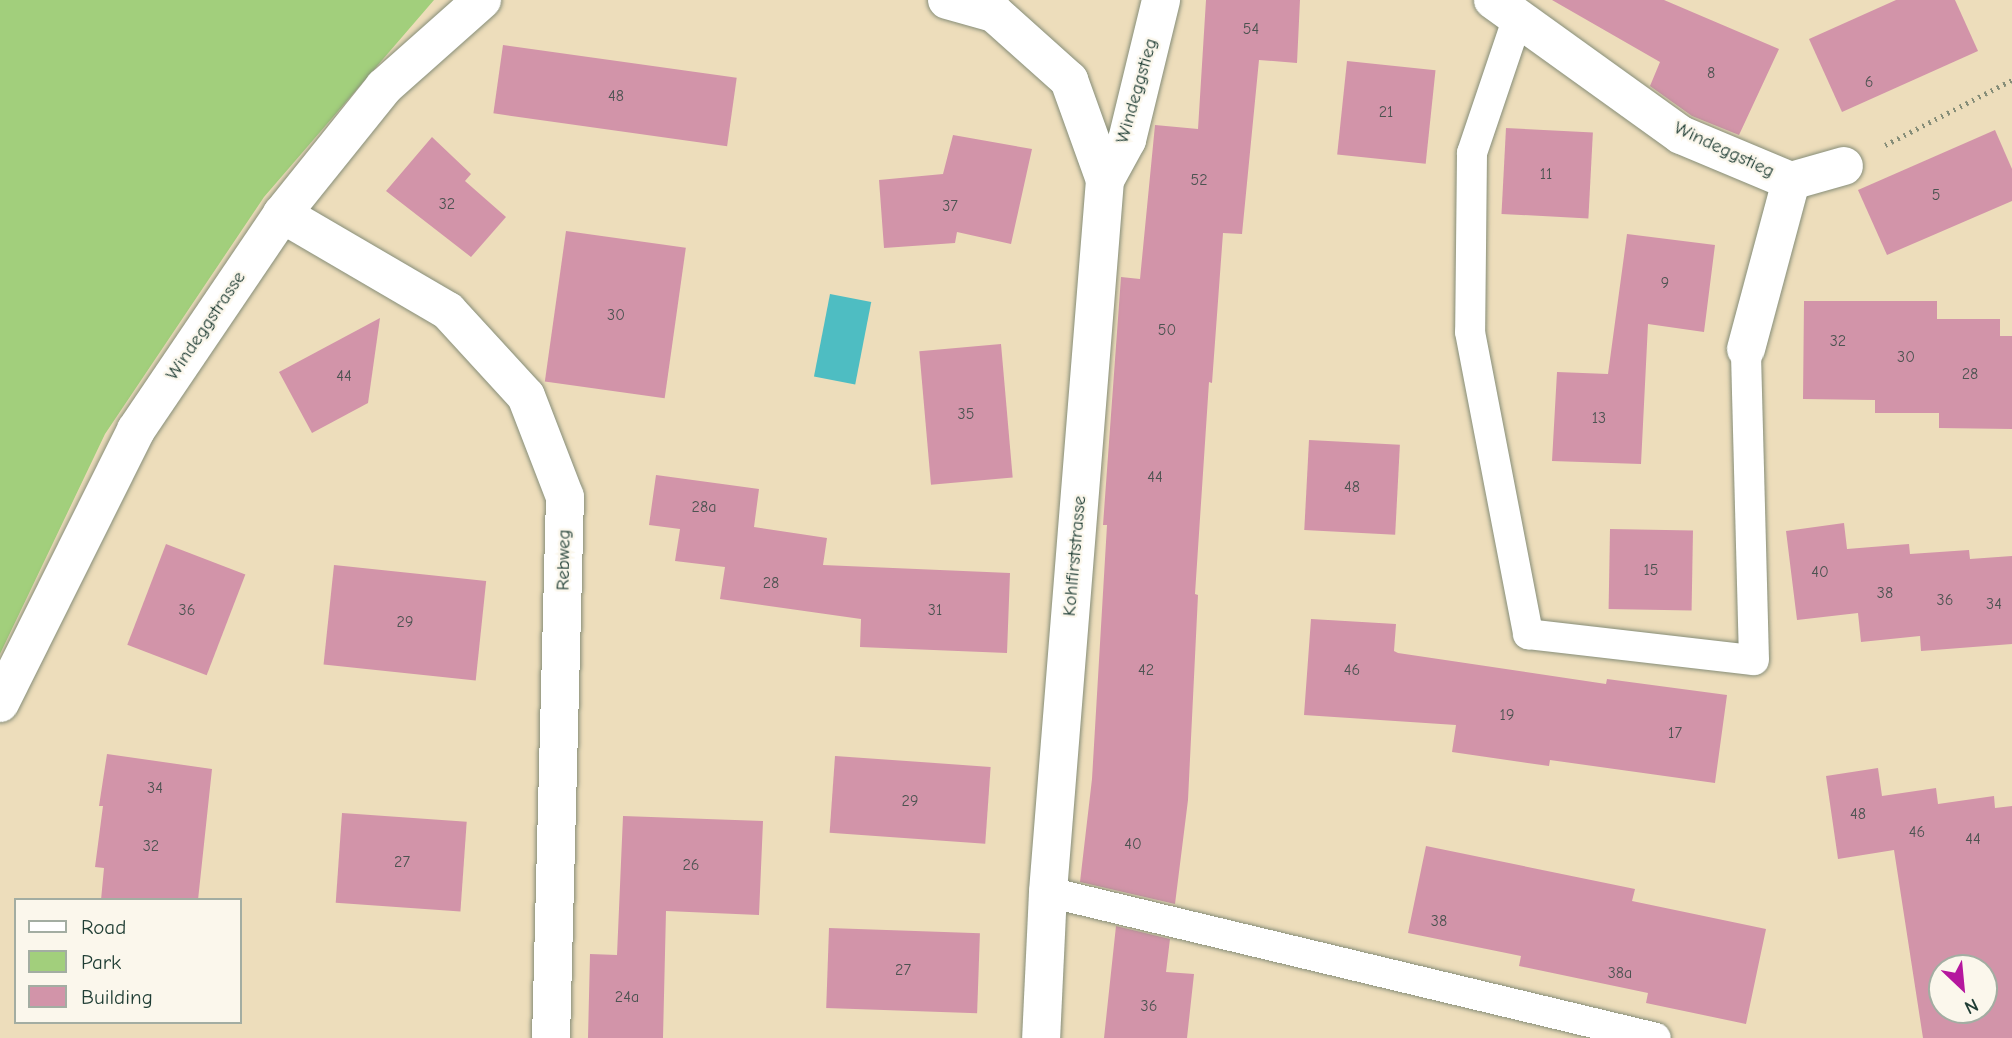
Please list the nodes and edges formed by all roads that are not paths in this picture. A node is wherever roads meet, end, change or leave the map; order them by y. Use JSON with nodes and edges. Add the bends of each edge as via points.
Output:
{"nodes":[{"id":1,"x":482,"y":0,"type":"edge"},
{"id":2,"x":947,"y":0,"type":"edge"},
{"id":3,"x":1161,"y":0,"type":"edge"},
{"id":4,"x":1506,"y":9,"type":"edge"},
{"id":5,"x":1844,"y":166,"type":"road end"},
{"id":6,"x":1105,"y":180,"type":"junction"},
{"id":7,"x":1791,"y":181,"type":"junction"},
{"id":8,"x":282,"y":214,"type":"junction"},
{"id":9,"x":1746,"y":349,"type":"joint"},
{"id":10,"x":0,"y":703,"type":"edge"},
{"id":11,"x":1048,"y":892,"type":"junction"},
{"id":12,"x":551,"y":1038,"type":"edge"},
{"id":13,"x":1041,"y":1038,"type":"edge"},
{"id":14,"x":1656,"y":1038,"type":"edge"}],
"edges":[{"from":1,"to":8,"type":"street","name":"Windeggstrasse","via":[[384,87]]},
{"from":2,"to":6,"type":"street","name":"Kohlfirststrasse","via":[[994,13],[1069,80]]},
{"from":3,"to":6,"type":"street","name":"Windeggstieg","via":[[1127,140]]},
{"from":4,"to":7,"type":"street","name":"Windeggstieg","via":[[1681,135]]},
{"from":4,"to":9,"type":"lane","via":[[1472,153],[1470,332],[1528,634],[1754,660]]},
{"from":5,"to":7,"type":"street","name":"Windeggstieg"},
{"from":6,"to":11,"type":"street","name":"Kohlfirststrasse"},
{"from":7,"to":9,"type":"street"},
{"from":8,"to":10,"type":"street","name":"Windeggstrasse","via":[[136,430]]},
{"from":8,"to":12,"type":"street","name":"Rebweg","via":[[448,311],[526,396],[565,497]]},
{"from":11,"to":13,"type":"street","name":"Kohlfirststrasse"},
{"from":11,"to":14,"type":"lane"}]}
